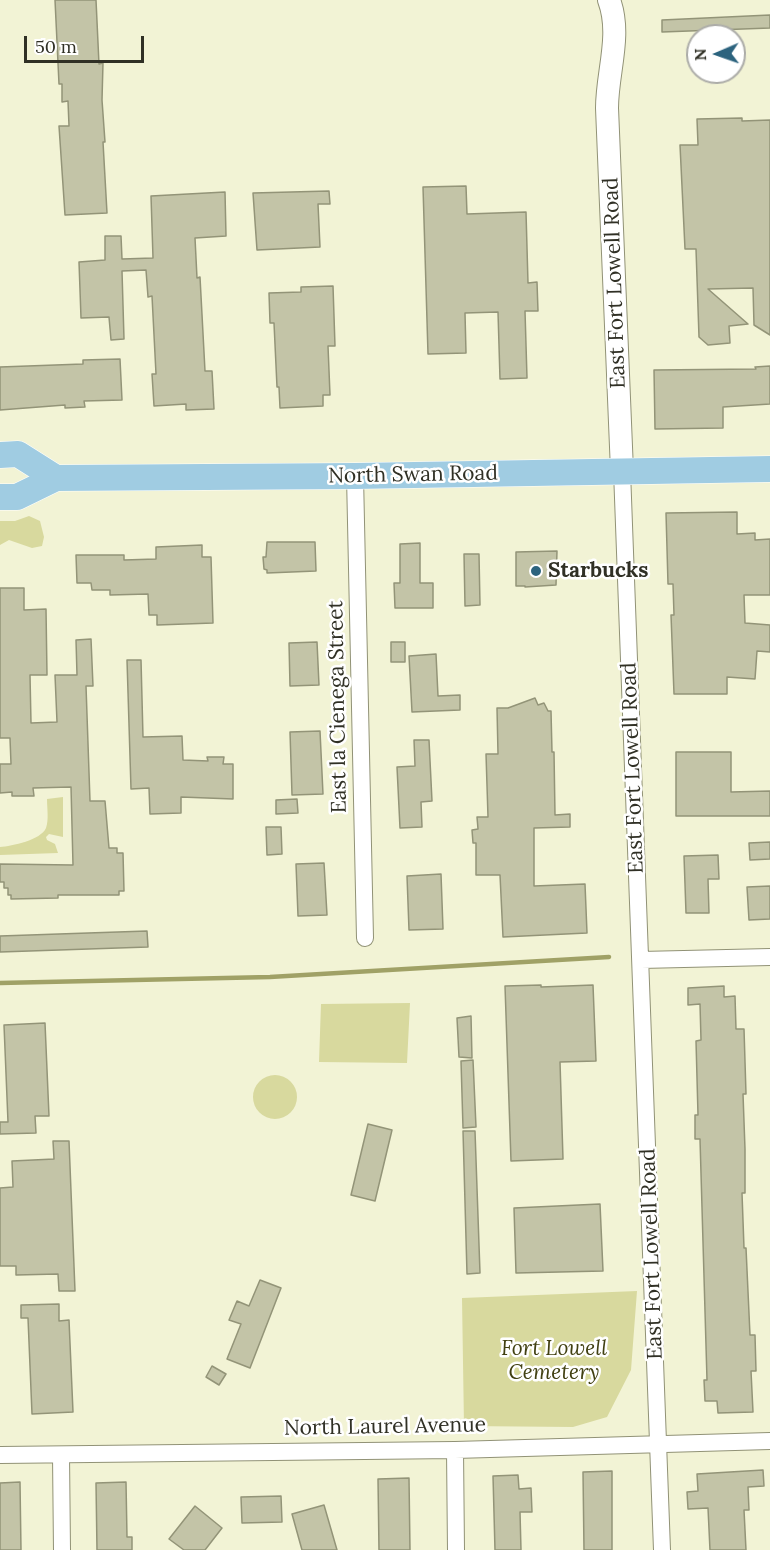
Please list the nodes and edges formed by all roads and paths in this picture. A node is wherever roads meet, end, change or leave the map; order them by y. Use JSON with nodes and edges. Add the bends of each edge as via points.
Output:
{"nodes":[{"id":1,"x":600,"y":0,"type":"edge"},
{"id":2,"x":609,"y":0,"type":"edge"},
{"id":3,"x":607,"y":91,"type":"junction"},
{"id":4,"x":0,"y":455,"type":"edge"},
{"id":5,"x":770,"y":469,"type":"edge"},
{"id":6,"x":622,"y":471,"type":"junction"},
{"id":7,"x":355,"y":476,"type":"junction"},
{"id":8,"x":56,"y":478,"type":"junction"},
{"id":9,"x":0,"y":497,"type":"edge"},
{"id":10,"x":365,"y":938,"type":"dead end"},
{"id":11,"x":770,"y":957,"type":"edge"},
{"id":12,"x":641,"y":960,"type":"junction"},
{"id":13,"x":770,"y":1442,"type":"edge"},
{"id":14,"x":659,"y":1445,"type":"junction"},
{"id":15,"x":455,"y":1450,"type":"junction"},
{"id":16,"x":0,"y":1455,"type":"edge"},
{"id":17,"x":61,"y":1455,"type":"junction"},
{"id":18,"x":62,"y":1550,"type":"edge"},
{"id":19,"x":456,"y":1550,"type":"edge"},
{"id":20,"x":662,"y":1550,"type":"edge"}],
"edges":[{"from":1,"to":3,"type":"street","name":"East Fort Lowell Road","via":[[600,63]]},
{"from":2,"to":3,"type":"street","name":"East Fort Lowell Road","via":[[615,54]]},
{"from":3,"to":6,"type":"street","name":"East Fort Lowell Road"},
{"from":4,"to":8,"type":"main road","via":[[18,454]]},
{"from":5,"to":6,"type":"main road","name":"North Swan Road"},
{"from":6,"to":7,"type":"main road","name":"North Swan Road"},
{"from":6,"to":12,"type":"street","name":"East Fort Lowell Road"},
{"from":7,"to":8,"type":"main road","name":"North Swan Road"},
{"from":7,"to":10,"type":"street","name":"East la Cienega Street"},
{"from":8,"to":9,"type":"main road","name":"North Swan Road","via":[[17,497]]},
{"from":11,"to":12,"type":"street"},
{"from":12,"to":14,"type":"street","name":"East Fort Lowell Road"},
{"from":13,"to":14,"type":"street","name":"North Laurel Avenue"},
{"from":14,"to":15,"type":"street","name":"North Laurel Avenue"},
{"from":14,"to":20,"type":"street","name":"East Fort Lowell Road"},
{"from":15,"to":17,"type":"street","name":"North Laurel Avenue"},
{"from":15,"to":19,"type":"street"},
{"from":16,"to":17,"type":"street","name":"North Laurel Avenue"},
{"from":17,"to":18,"type":"street"}]}
